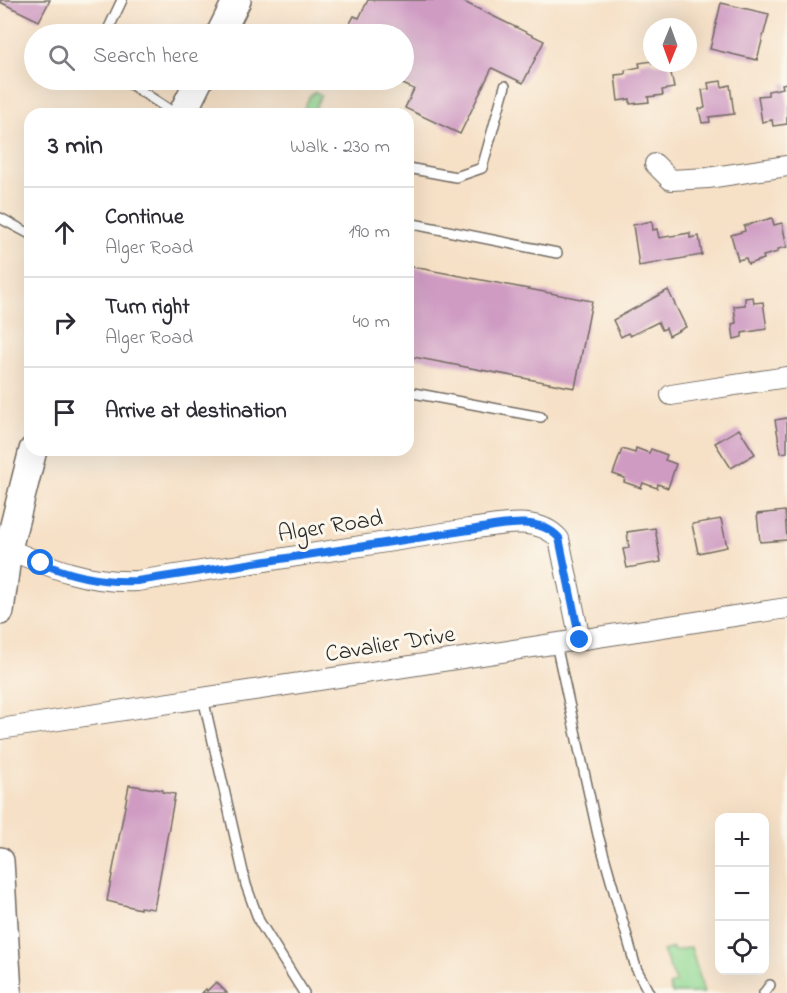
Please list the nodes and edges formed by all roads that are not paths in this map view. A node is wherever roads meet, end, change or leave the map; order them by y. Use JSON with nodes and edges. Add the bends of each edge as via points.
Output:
{"nodes":[{"id":1,"x":122,"y":0,"type":"edge"},
{"id":2,"x":237,"y":0,"type":"edge"},
{"id":3,"x":111,"y":24,"type":"edge"},
{"id":4,"x":225,"y":24,"type":"edge"},
{"id":5,"x":505,"y":86,"type":"dead end"},
{"id":6,"x":139,"y":90,"type":"edge"},
{"id":7,"x":193,"y":90,"type":"edge"},
{"id":8,"x":167,"y":108,"type":"edge"},
{"id":9,"x":185,"y":108,"type":"edge"},
{"id":10,"x":655,"y":164,"type":"dead end"},
{"id":11,"x":787,"y":166,"type":"edge"},
{"id":12,"x":414,"y":169,"type":"edge"},
{"id":13,"x":0,"y":218,"type":"edge"},
{"id":14,"x":414,"y":224,"type":"edge"},
{"id":15,"x":24,"y":231,"type":"edge"},
{"id":16,"x":557,"y":253,"type":"dead end"},
{"id":17,"x":787,"y":377,"type":"edge"},
{"id":18,"x":414,"y":393,"type":"edge"},
{"id":19,"x":671,"y":395,"type":"dead end"},
{"id":20,"x":541,"y":417,"type":"dead end"},
{"id":21,"x":31,"y":456,"type":"edge"},
{"id":22,"x":8,"y":549,"type":"junction"},
{"id":23,"x":787,"y":608,"type":"edge"},
{"id":24,"x":0,"y":611,"type":"edge"},
{"id":25,"x":580,"y":640,"type":"junction"},
{"id":26,"x":556,"y":644,"type":"junction"},
{"id":27,"x":203,"y":698,"type":"junction"},
{"id":28,"x":0,"y":729,"type":"edge"},
{"id":29,"x":0,"y":861,"type":"edge"},
{"id":30,"x":8,"y":993,"type":"edge"},
{"id":31,"x":304,"y":993,"type":"edge"},
{"id":32,"x":649,"y":993,"type":"edge"}],
"edges":[{"from":1,"to":3,"type":"lane"},
{"from":2,"to":4,"type":"main road"},
{"from":5,"to":12,"type":"lane","via":[[482,168],[456,177]]},
{"from":6,"to":8,"type":"lane"},
{"from":7,"to":9,"type":"main road"},
{"from":10,"to":11,"type":"street","via":[[671,180]]},
{"from":13,"to":15,"type":"lane"},
{"from":14,"to":16,"type":"lane"},
{"from":17,"to":19,"type":"street"},
{"from":18,"to":20,"type":"lane"},
{"from":21,"to":22,"type":"main road"},
{"from":22,"to":24,"type":"main road"},
{"from":22,"to":25,"type":"street","name":"Alger Road","via":[[61,571],[128,582],[469,530],[537,525],[551,529],[559,538]]},
{"from":23,"to":25,"type":"street","name":"Cavalier Drive"},
{"from":25,"to":26,"type":"street","name":"Cavalier Drive"},
{"from":26,"to":27,"type":"street","name":"Cavalier Drive"},
{"from":26,"to":32,"type":"lane","via":[[598,835],[636,968]]},
{"from":27,"to":28,"type":"street","name":"Cavalier Drive"},
{"from":27,"to":31,"type":"lane","via":[[246,885],[259,921]]},
{"from":29,"to":30,"type":"main road"}]}
